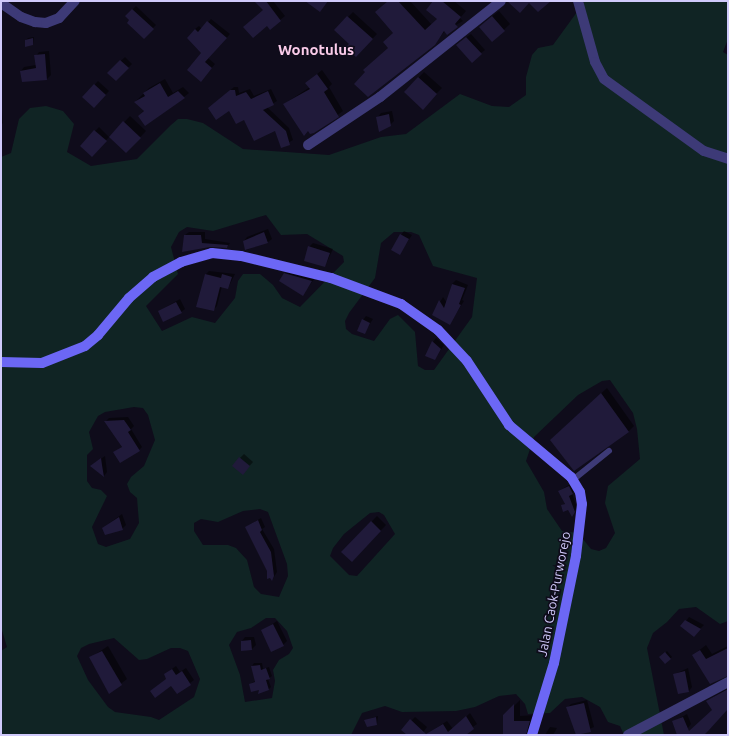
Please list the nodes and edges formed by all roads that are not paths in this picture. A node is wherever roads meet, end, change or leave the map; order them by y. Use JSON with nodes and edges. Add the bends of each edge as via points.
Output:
{"nodes":[{"id":1,"x":75,"y":1,"type":"edge"},
{"id":2,"x":501,"y":1,"type":"edge"},
{"id":3,"x":578,"y":1,"type":"edge"},
{"id":4,"x":1,"y":3,"type":"edge"},
{"id":5,"x":308,"y":145,"type":"dead end"},
{"id":6,"x":728,"y":159,"type":"edge"},
{"id":7,"x":1,"y":362,"type":"edge"},
{"id":8,"x":609,"y":451,"type":"dead end"},
{"id":9,"x":573,"y":480,"type":"junction"},
{"id":10,"x":728,"y":682,"type":"edge"},
{"id":11,"x":532,"y":735,"type":"edge"},
{"id":12,"x":628,"y":735,"type":"edge"}],
"edges":[{"from":1,"to":4,"type":"street","via":[[58,18],[46,22],[35,22],[21,17]]},
{"from":2,"to":5,"type":"street","via":[[380,97]]},
{"from":3,"to":6,"type":"street","via":[[595,62],[604,79],[704,151]]},
{"from":7,"to":9,"type":"street","name":"Jalan Caok-Purworejo","via":[[42,363],[56,359],[85,346],[98,335],[128,298],[153,277],[181,262],[212,253],[241,256],[331,278],[401,304],[438,330],[467,361],[509,425]]},
{"from":8,"to":9,"type":"lane"},
{"from":9,"to":11,"type":"street","name":"Jalan Caok-Purworejo","via":[[580,492],[582,504],[576,556],[554,663]]},
{"from":10,"to":12,"type":"street"}]}
